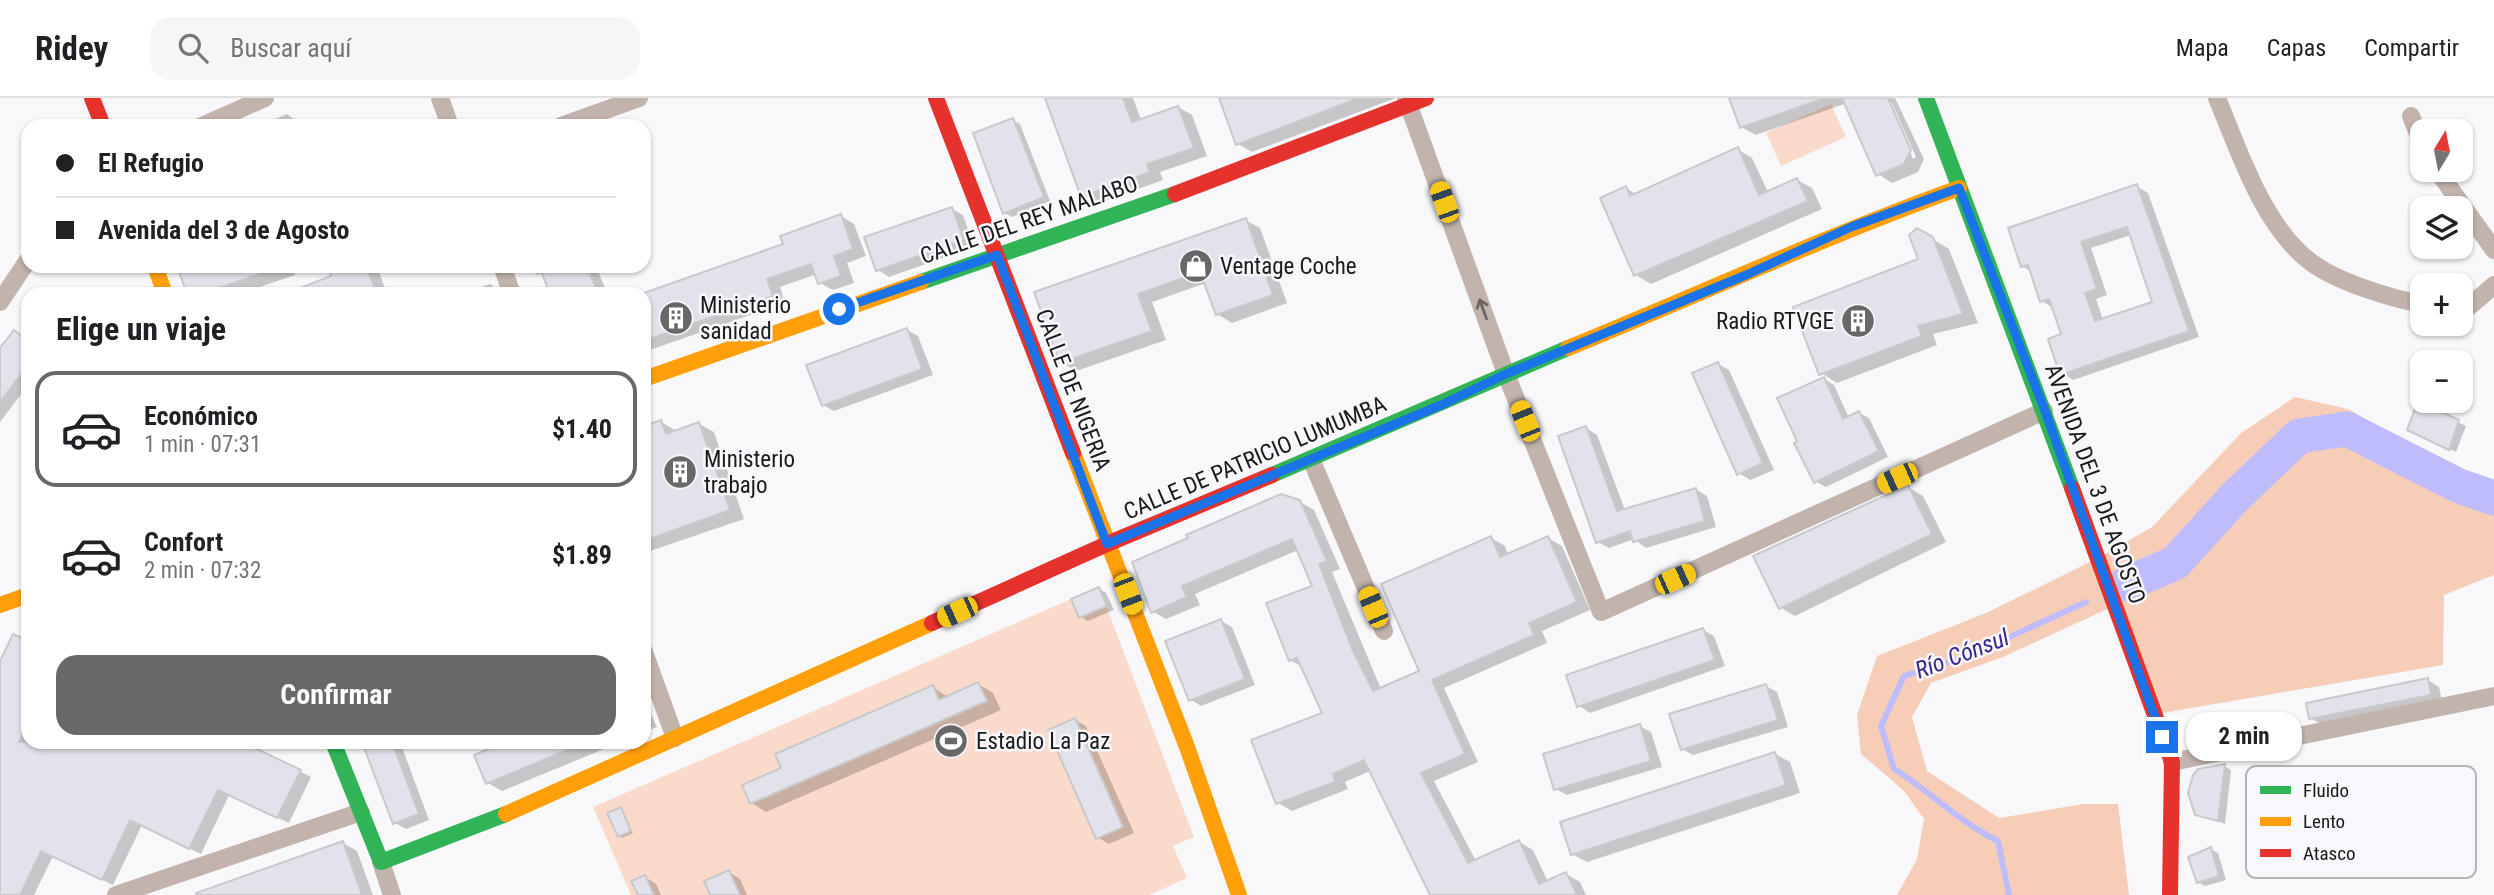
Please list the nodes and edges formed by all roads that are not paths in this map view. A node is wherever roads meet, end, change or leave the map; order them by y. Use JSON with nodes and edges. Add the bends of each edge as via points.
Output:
{"nodes":[{"id":1,"x":92,"y":98,"type":"edge"},
{"id":2,"x":265,"y":98,"type":"edge"},
{"id":3,"x":440,"y":98,"type":"edge"},
{"id":4,"x":639,"y":98,"type":"edge"},
{"id":5,"x":936,"y":98,"type":"edge"},
{"id":6,"x":1426,"y":98,"type":"edge"},
{"id":7,"x":1926,"y":98,"type":"edge"},
{"id":8,"x":2217,"y":98,"type":"edge"},
{"id":9,"x":1407,"y":101,"type":"edge"},
{"id":10,"x":100,"y":119,"type":"edge"},
{"id":11,"x":218,"y":119,"type":"edge"},
{"id":12,"x":448,"y":119,"type":"edge"},
{"id":13,"x":580,"y":119,"type":"edge"},
{"id":14,"x":2446,"y":182,"type":"edge"},
{"id":15,"x":1959,"y":188,"type":"junction"},
{"id":16,"x":2494,"y":250,"type":"edge"},
{"id":17,"x":997,"y":255,"type":"junction"},
{"id":18,"x":21,"y":270,"type":"edge"},
{"id":19,"x":2494,"y":285,"type":"edge"},
{"id":20,"x":2410,"y":300,"type":"edge"},
{"id":21,"x":0,"y":302,"type":"edge"},
{"id":22,"x":2473,"y":303,"type":"edge"},
{"id":23,"x":1506,"y":374,"type":"junction"},
{"id":24,"x":651,"y":377,"type":"edge"},
{"id":25,"x":2045,"y":411,"type":"junction"},
{"id":26,"x":1311,"y":459,"type":"junction"},
{"id":27,"x":1107,"y":544,"type":"junction"},
{"id":28,"x":21,"y":598,"type":"edge"},
{"id":29,"x":0,"y":605,"type":"edge"},
{"id":30,"x":1384,"y":631,"type":"dead end"},
{"id":31,"x":651,"y":671,"type":"edge"},
{"id":32,"x":2494,"y":696,"type":"edge"},
{"id":33,"x":675,"y":738,"type":"junction"},
{"id":34,"x":336,"y":749,"type":"edge"},
{"id":35,"x":651,"y":749,"type":"edge"},
{"id":36,"x":651,"y":749,"type":"edge"},
{"id":37,"x":2172,"y":762,"type":"junction"},
{"id":38,"x":361,"y":813,"type":"junction"},
{"id":39,"x":381,"y":862,"type":"junction"},
{"id":40,"x":116,"y":895,"type":"edge"},
{"id":41,"x":392,"y":895,"type":"edge"},
{"id":42,"x":1239,"y":895,"type":"edge"},
{"id":43,"x":2170,"y":895,"type":"edge"}],
"edges":[{"from":1,"to":10,"type":"street"},
{"from":2,"to":11,"type":"street"},
{"from":3,"to":12,"type":"street"},
{"from":4,"to":13,"type":"street"},
{"from":5,"to":17,"type":"street","name":"CALLE DE NIGERIA"},
{"from":6,"to":9,"type":"street","name":"CALLE DEL REY MALABO"},
{"from":7,"to":15,"type":"street","name":"AVENIDA DEL 3 DE AGOSTO"},
{"from":8,"to":20,"type":"street","via":[[2262,202],[2307,259],[2327,273]]},
{"from":9,"to":17,"type":"street","name":"CALLE DEL REY MALABO","via":[[1212,181]]},
{"from":23,"to":9,"type":"street","one_way":true},
{"from":14,"to":16,"type":"street"},
{"from":15,"to":23,"type":"street","name":"CALLE DE PATRICIO LUMUMBA","via":[[1851,227]]},
{"from":15,"to":25,"type":"street","name":"AVENIDA DEL 3 DE AGOSTO"},
{"from":17,"to":24,"type":"street","name":"CALLE DEL REY MALABO"},
{"from":17,"to":27,"type":"street","name":"CALLE DE NIGERIA"},
{"from":18,"to":21,"type":"street"},
{"from":19,"to":22,"type":"street"},
{"from":23,"to":25,"type":"street","via":[[1601,612]]},
{"from":23,"to":26,"type":"street","name":"CALLE DE PATRICIO LUMUMBA"},
{"from":25,"to":37,"type":"street","name":"AVENIDA DEL 3 DE AGOSTO"},
{"from":26,"to":27,"type":"street","name":"CALLE DE PATRICIO LUMUMBA"},
{"from":26,"to":30,"type":"street"},
{"from":27,"to":33,"type":"street","name":"CALLE DE PATRICIO LUMUMBA"},
{"from":27,"to":42,"type":"street","name":"CALLE DE NIGERIA"},
{"from":28,"to":29,"type":"street"},
{"from":31,"to":33,"type":"street"},
{"from":32,"to":37,"type":"street"},
{"from":33,"to":36,"type":"street","name":"CALLE DE PATRICIO LUMUMBA"},
{"from":34,"to":38,"type":"street"},
{"from":35,"to":39,"type":"street","name":"CALLE DE PATRICIO LUMUMBA","via":[[517,810]]},
{"from":37,"to":43,"type":"street","name":"AVENIDA DEL 3 DE AGOSTO"},
{"from":38,"to":39,"type":"street"},
{"from":38,"to":40,"type":"street"},
{"from":39,"to":41,"type":"street"}]}
